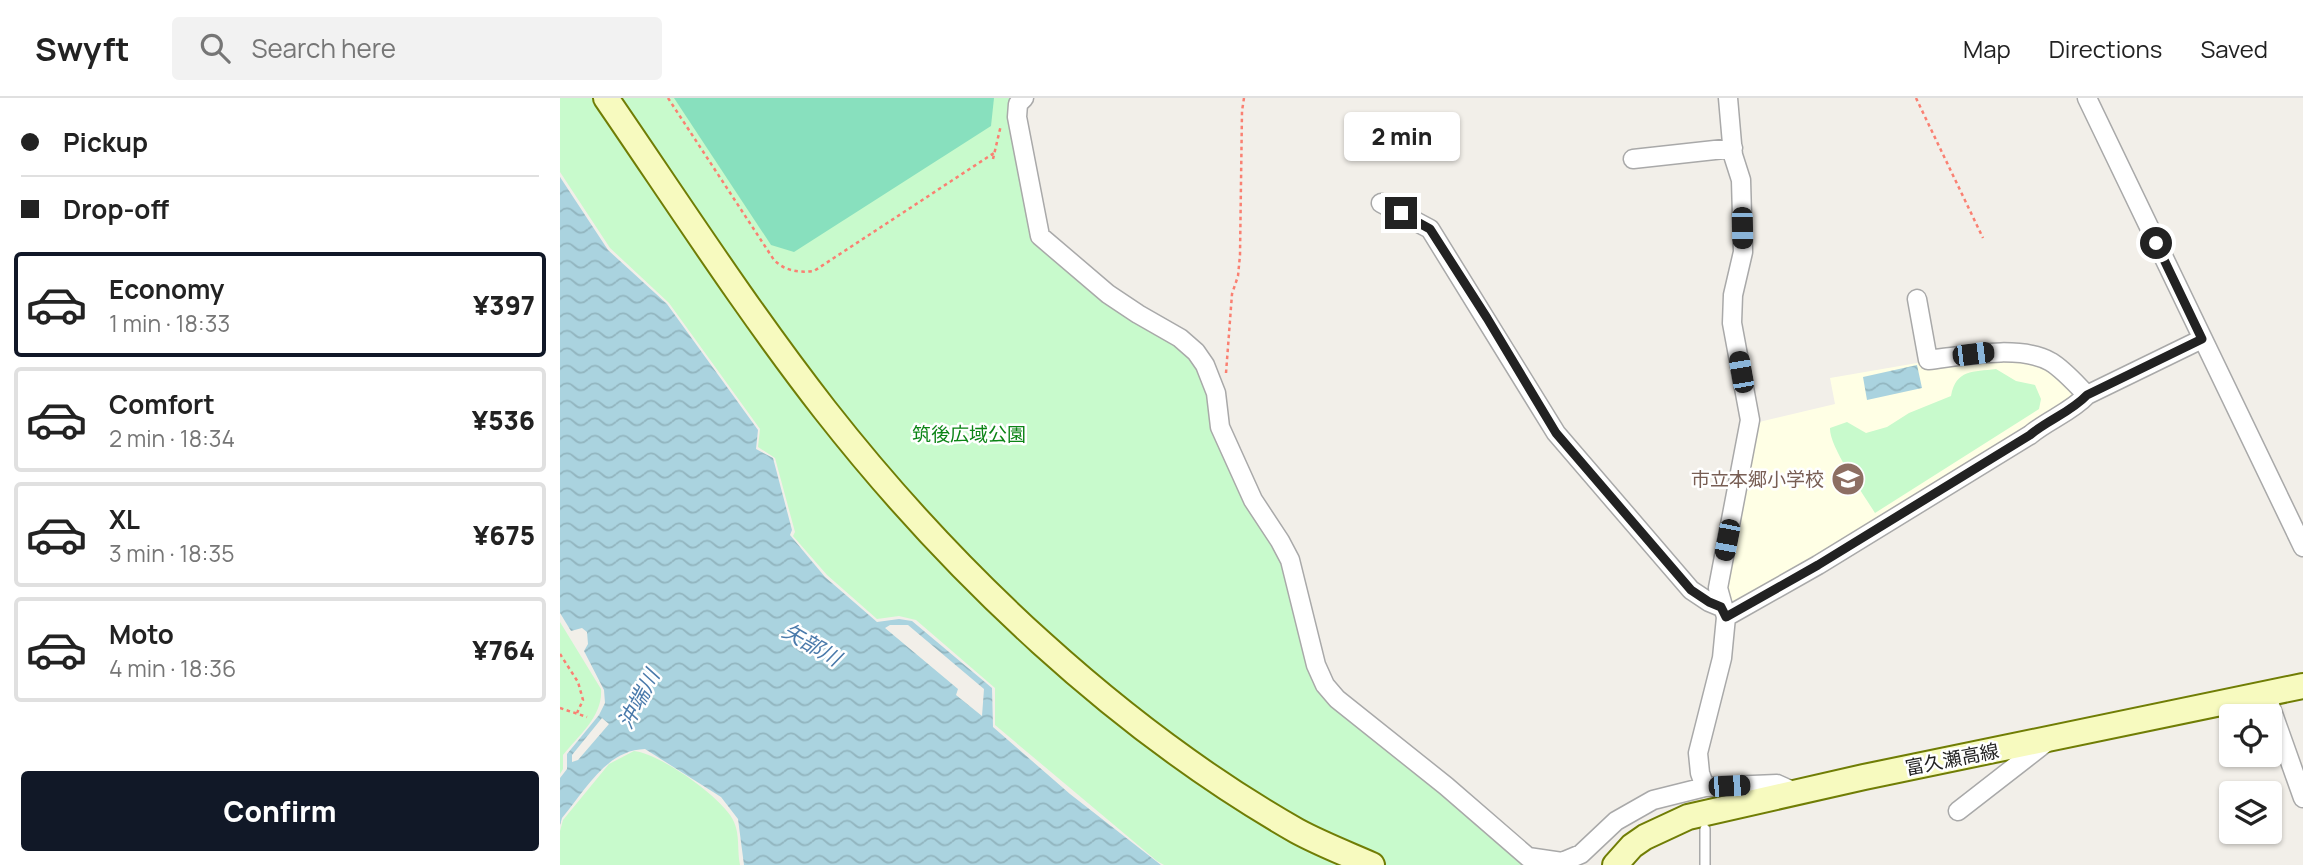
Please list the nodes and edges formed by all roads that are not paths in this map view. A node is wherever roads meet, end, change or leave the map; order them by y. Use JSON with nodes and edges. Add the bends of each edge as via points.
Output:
{"nodes":[{"id":1,"x":606,"y":98,"type":"edge"},
{"id":2,"x":1024,"y":98,"type":"edge"},
{"id":3,"x":1730,"y":98,"type":"edge"},
{"id":4,"x":2087,"y":98,"type":"edge"},
{"id":5,"x":1733,"y":148,"type":"junction"},
{"id":6,"x":1633,"y":159,"type":"dead end"},
{"id":7,"x":1381,"y":203,"type":"dead end"},
{"id":8,"x":1917,"y":299,"type":"dead end"},
{"id":9,"x":2202,"y":339,"type":"junction"},
{"id":10,"x":2087,"y":395,"type":"junction"},
{"id":11,"x":2303,"y":547,"type":"edge"},
{"id":12,"x":1724,"y":612,"type":"junction"},
{"id":13,"x":2303,"y":686,"type":"edge"},
{"id":14,"x":2266,"y":694,"type":"junction"},
{"id":15,"x":2051,"y":739,"type":"junction"},
{"id":16,"x":1705,"y":792,"type":"junction"},
{"id":17,"x":1795,"y":792,"type":"junction"},
{"id":18,"x":2303,"y":798,"type":"edge"},
{"id":19,"x":1958,"y":811,"type":"dead end"},
{"id":20,"x":1705,"y":829,"type":"dead end"},
{"id":21,"x":1372,"y":865,"type":"edge"},
{"id":22,"x":1615,"y":865,"type":"edge"},
{"id":23,"x":1705,"y":865,"type":"edge"}],
"edges":[{"from":1,"to":21,"type":"street","via":[[825,410],[894,494],[967,569],[1093,687],[1204,774],[1299,832]]},
{"from":2,"to":16,"type":"street","via":[[1018,104],[1017,117],[1040,236],[1108,294],[1180,338],[1205,365],[1216,393],[1220,427],[1252,500],[1290,560],[1309,642],[1325,685],[1363,722],[1447,786],[1528,857],[1562,862],[1653,800]]},
{"from":3,"to":5,"type":"street"},
{"from":4,"to":9,"type":"street"},
{"from":5,"to":6,"type":"street"},
{"from":5,"to":12,"type":"street","via":[[1741,180],[1743,252],[1732,323],[1750,420],[1718,588]]},
{"from":7,"to":12,"type":"street","via":[[1430,229],[1556,433],[1691,590]]},
{"from":8,"to":10,"type":"street","via":[[1928,360],[1996,352],[2039,357]]},
{"from":9,"to":10,"type":"street"},
{"from":9,"to":11,"type":"street"},
{"from":10,"to":12,"type":"street","via":[[1818,565]]},
{"from":12,"to":16,"type":"street","via":[[1722,658],[1698,753]]},
{"from":13,"to":14,"type":"street","name":"富久瀬高線"},
{"from":14,"to":15,"type":"street","name":"富久瀬高線"},
{"from":14,"to":18,"type":"street"},
{"from":15,"to":17,"type":"street","name":"富久瀬高線"},
{"from":15,"to":19,"type":"street"},
{"from":16,"to":17,"type":"street","via":[[1777,784]]},
{"from":17,"to":22,"type":"street","name":"富久瀬高線","via":[[1688,817],[1645,837]]},
{"from":20,"to":23,"type":"lane"}]}
